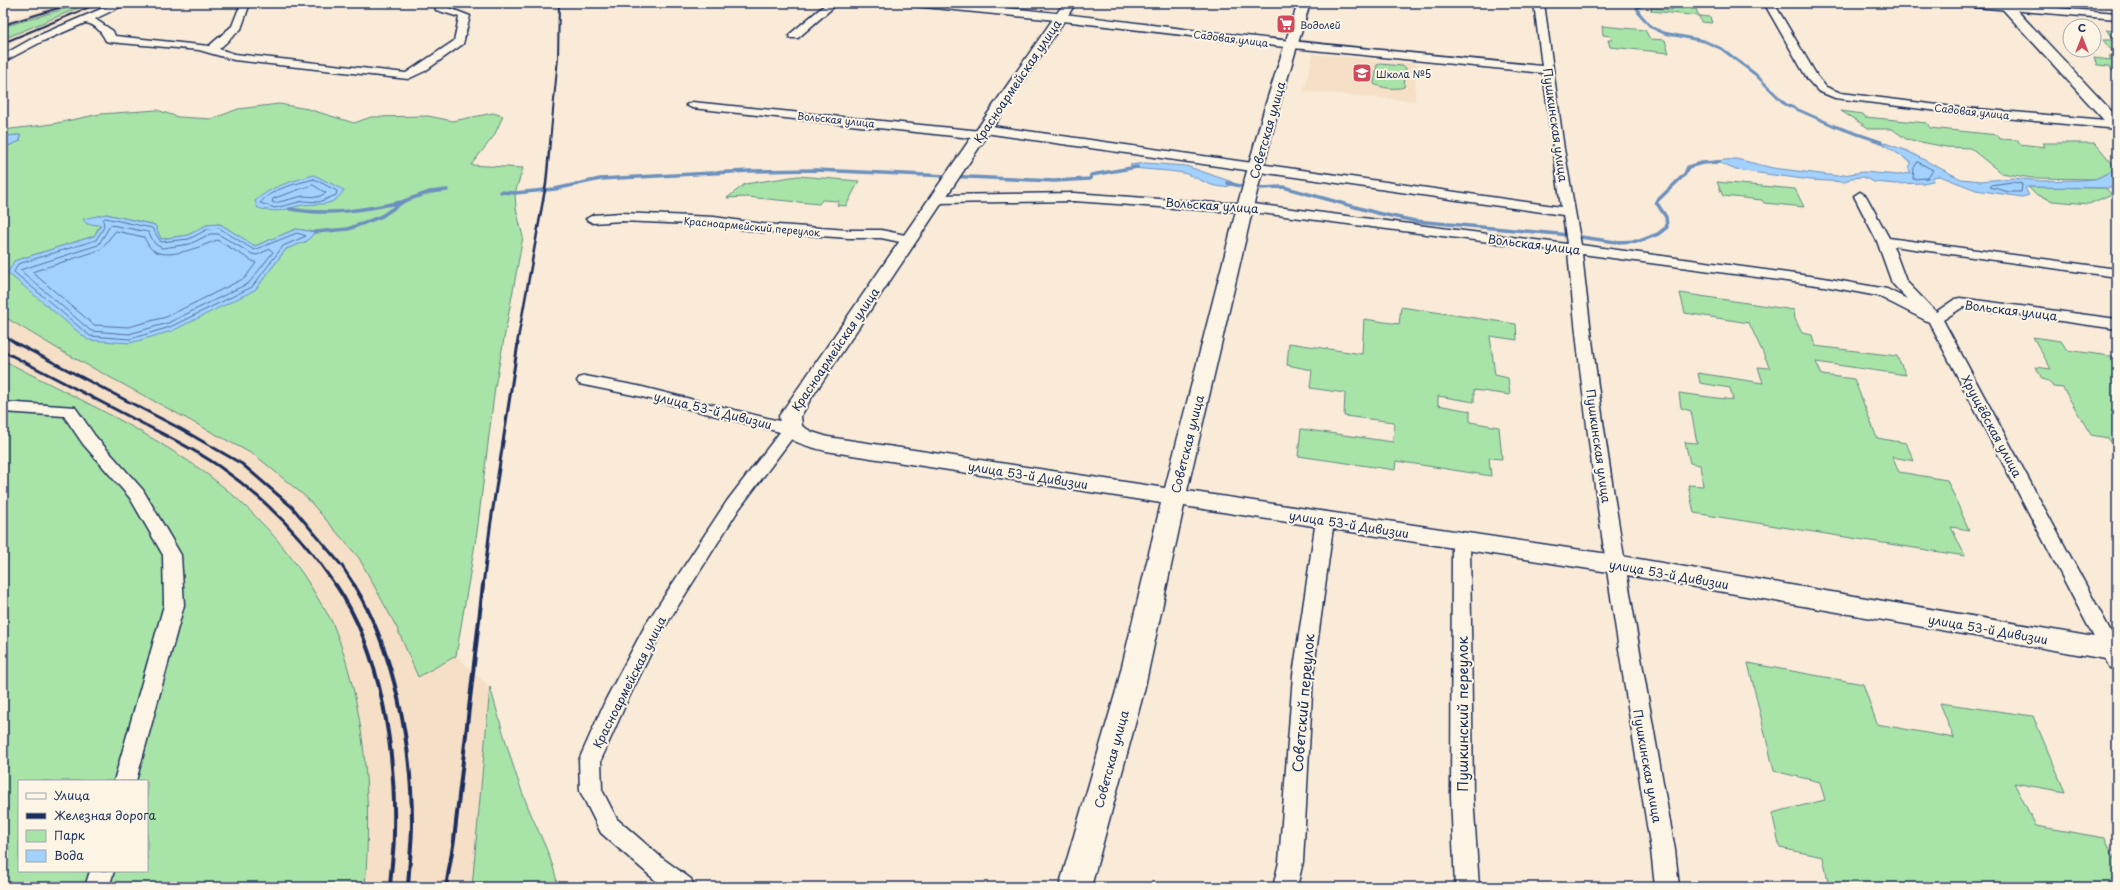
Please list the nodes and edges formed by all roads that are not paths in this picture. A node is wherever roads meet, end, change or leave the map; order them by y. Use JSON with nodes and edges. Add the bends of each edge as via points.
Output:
{"nodes":[{"id":1,"x":124,"y":3,"type":"edge"},
{"id":2,"x":247,"y":3,"type":"edge"},
{"id":3,"x":439,"y":3,"type":"edge"},
{"id":4,"x":833,"y":3,"type":"edge"},
{"id":5,"x":914,"y":3,"type":"edge"},
{"id":6,"x":1070,"y":3,"type":"edge"},
{"id":7,"x":1304,"y":3,"type":"edge"},
{"id":8,"x":1539,"y":3,"type":"edge"},
{"id":9,"x":1769,"y":3,"type":"edge"},
{"id":10,"x":1962,"y":3,"type":"edge"},
{"id":11,"x":2005,"y":5,"type":"edge"},
{"id":12,"x":2117,"y":16,"type":"edge"},
{"id":13,"x":1060,"y":18,"type":"junction"},
{"id":14,"x":85,"y":20,"type":"junction"},
{"id":15,"x":794,"y":36,"type":"dead end"},
{"id":16,"x":1293,"y":45,"type":"junction"},
{"id":17,"x":211,"y":50,"type":"junction"},
{"id":18,"x":3,"y":59,"type":"edge"},
{"id":19,"x":1549,"y":70,"type":"junction"},
{"id":20,"x":692,"y":105,"type":"dead end"},
{"id":21,"x":2117,"y":126,"type":"edge"},
{"id":22,"x":983,"y":132,"type":"junction"},
{"id":23,"x":1257,"y":167,"type":"junction"},
{"id":24,"x":940,"y":196,"type":"junction"},
{"id":25,"x":1860,"y":196,"type":"dead end"},
{"id":26,"x":1245,"y":207,"type":"junction"},
{"id":27,"x":1569,"y":212,"type":"junction"},
{"id":28,"x":593,"y":219,"type":"dead end"},
{"id":29,"x":1574,"y":239,"type":"junction"},
{"id":30,"x":910,"y":240,"type":"junction"},
{"id":31,"x":1884,"y":241,"type":"junction"},
{"id":32,"x":2117,"y":273,"type":"edge"},
{"id":33,"x":1935,"y":319,"type":"junction"},
{"id":34,"x":2117,"y":324,"type":"edge"},
{"id":35,"x":585,"y":381,"type":"dead end"},
{"id":36,"x":3,"y":406,"type":"edge"},
{"id":37,"x":791,"y":429,"type":"junction"},
{"id":38,"x":1174,"y":498,"type":"junction"},
{"id":39,"x":1324,"y":520,"type":"junction"},
{"id":40,"x":1461,"y":541,"type":"junction"},
{"id":41,"x":1615,"y":564,"type":"junction"},
{"id":42,"x":2115,"y":654,"type":"edge"},
{"id":43,"x":125,"y":780,"type":"edge"},
{"id":44,"x":102,"y":872,"type":"edge"},
{"id":45,"x":98,"y":887,"type":"edge"},
{"id":46,"x":682,"y":887,"type":"edge"},
{"id":47,"x":1075,"y":887,"type":"edge"},
{"id":48,"x":1285,"y":887,"type":"edge"},
{"id":49,"x":1467,"y":887,"type":"edge"},
{"id":50,"x":1667,"y":887,"type":"edge"}],
"edges":[{"from":1,"to":14,"type":"street"},
{"from":2,"to":17,"type":"street","via":[[244,5],[241,22],[233,34]]},
{"from":3,"to":17,"type":"street","via":[[438,8],[465,16],[459,42],[408,76],[234,56]]},
{"from":4,"to":15,"type":"street"},
{"from":5,"to":13,"type":"street","name":"Садовая улица"},
{"from":6,"to":13,"type":"street","name":"Красноармейская улица"},
{"from":7,"to":16,"type":"street","name":"Советская улица"},
{"from":8,"to":19,"type":"street","name":"Пушкинская улица"},
{"from":9,"to":21,"type":"street","name":"Садовая улица","via":[[1812,78],[1828,92],[1856,99]]},
{"from":10,"to":11,"type":"street"},
{"from":11,"to":12,"type":"street"},
{"from":11,"to":21,"type":"street"},
{"from":13,"to":16,"type":"street","name":"Садовая улица"},
{"from":13,"to":22,"type":"street","name":"Красноармейская улица"},
{"from":14,"to":17,"type":"street","via":[[93,21],[109,33],[110,39]]},
{"from":14,"to":18,"type":"street","via":[[39,39]]},
{"from":16,"to":19,"type":"street","name":"Садовая улица"},
{"from":16,"to":23,"type":"street","name":"Советская улица","via":[[1273,103]]},
{"from":19,"to":27,"type":"street","name":"Пушкинская улица","via":[[1558,149]]},
{"from":20,"to":22,"type":"street","name":"Вольская улица"},
{"from":22,"to":23,"type":"street","name":"Вольская улица"},
{"from":22,"to":24,"type":"street","name":"Красноармейская улица"},
{"from":23,"to":26,"type":"street","name":"Советская улица"},
{"from":23,"to":27,"type":"street","name":"Вольская улица"},
{"from":24,"to":26,"type":"street","name":"Вольская улица","via":[[1074,197]]},
{"from":24,"to":30,"type":"street","name":"Красноармейская улица"},
{"from":25,"to":31,"type":"street","name":"Хрущёвская улица"},
{"from":26,"to":29,"type":"street","name":"Вольская улица"},
{"from":26,"to":38,"type":"street","name":"Советская улица"},
{"from":27,"to":29,"type":"street","name":"Пушкинская улица"},
{"from":28,"to":30,"type":"street","name":"Красноармейский переулок","via":[[621,217],[714,221],[779,229],[881,234]]},
{"from":29,"to":33,"type":"street","name":"Вольская улица","via":[[1882,292]]},
{"from":29,"to":41,"type":"street","name":"Пушкинская улица","via":[[1581,313]]},
{"from":30,"to":37,"type":"street","name":"Красноармейская улица","via":[[800,399],[790,416]]},
{"from":31,"to":32,"type":"street"},
{"from":31,"to":33,"type":"street","name":"Хрущёвская улица","via":[[1899,283]]},
{"from":33,"to":34,"type":"street","name":"Вольская улица","via":[[1960,302]]},
{"from":33,"to":42,"type":"street","name":"Хрущёвская улица"},
{"from":35,"to":37,"type":"street","name":"улица 53-й Дивизии","via":[[638,391]]},
{"from":36,"to":43,"type":"street","via":[[69,411],[89,440],[137,494],[172,555],[174,605]]},
{"from":37,"to":38,"type":"street","name":"улица 53-й Дивизии","via":[[804,437],[826,444]]},
{"from":37,"to":46,"type":"street","name":"Красноармейская улица","via":[[733,505],[653,629],[590,760],[591,791],[609,826]]},
{"from":38,"to":39,"type":"street","name":"улица 53-й Дивизии"},
{"from":38,"to":47,"type":"street","name":"Советская улица","via":[[1130,691]]},
{"from":39,"to":40,"type":"street","name":"улица 53-й Дивизии"},
{"from":39,"to":48,"type":"street","name":"Советский переулок","via":[[1303,675],[1291,862]]},
{"from":40,"to":41,"type":"street","name":"улица 53-й Дивизии"},
{"from":40,"to":49,"type":"street","name":"Пушкинский переулок","via":[[1462,796]]},
{"from":41,"to":42,"type":"street","name":"улица 53-й Дивизии"},
{"from":41,"to":50,"type":"street","name":"Пушкинская улица"},
{"from":44,"to":45,"type":"street"}]}
